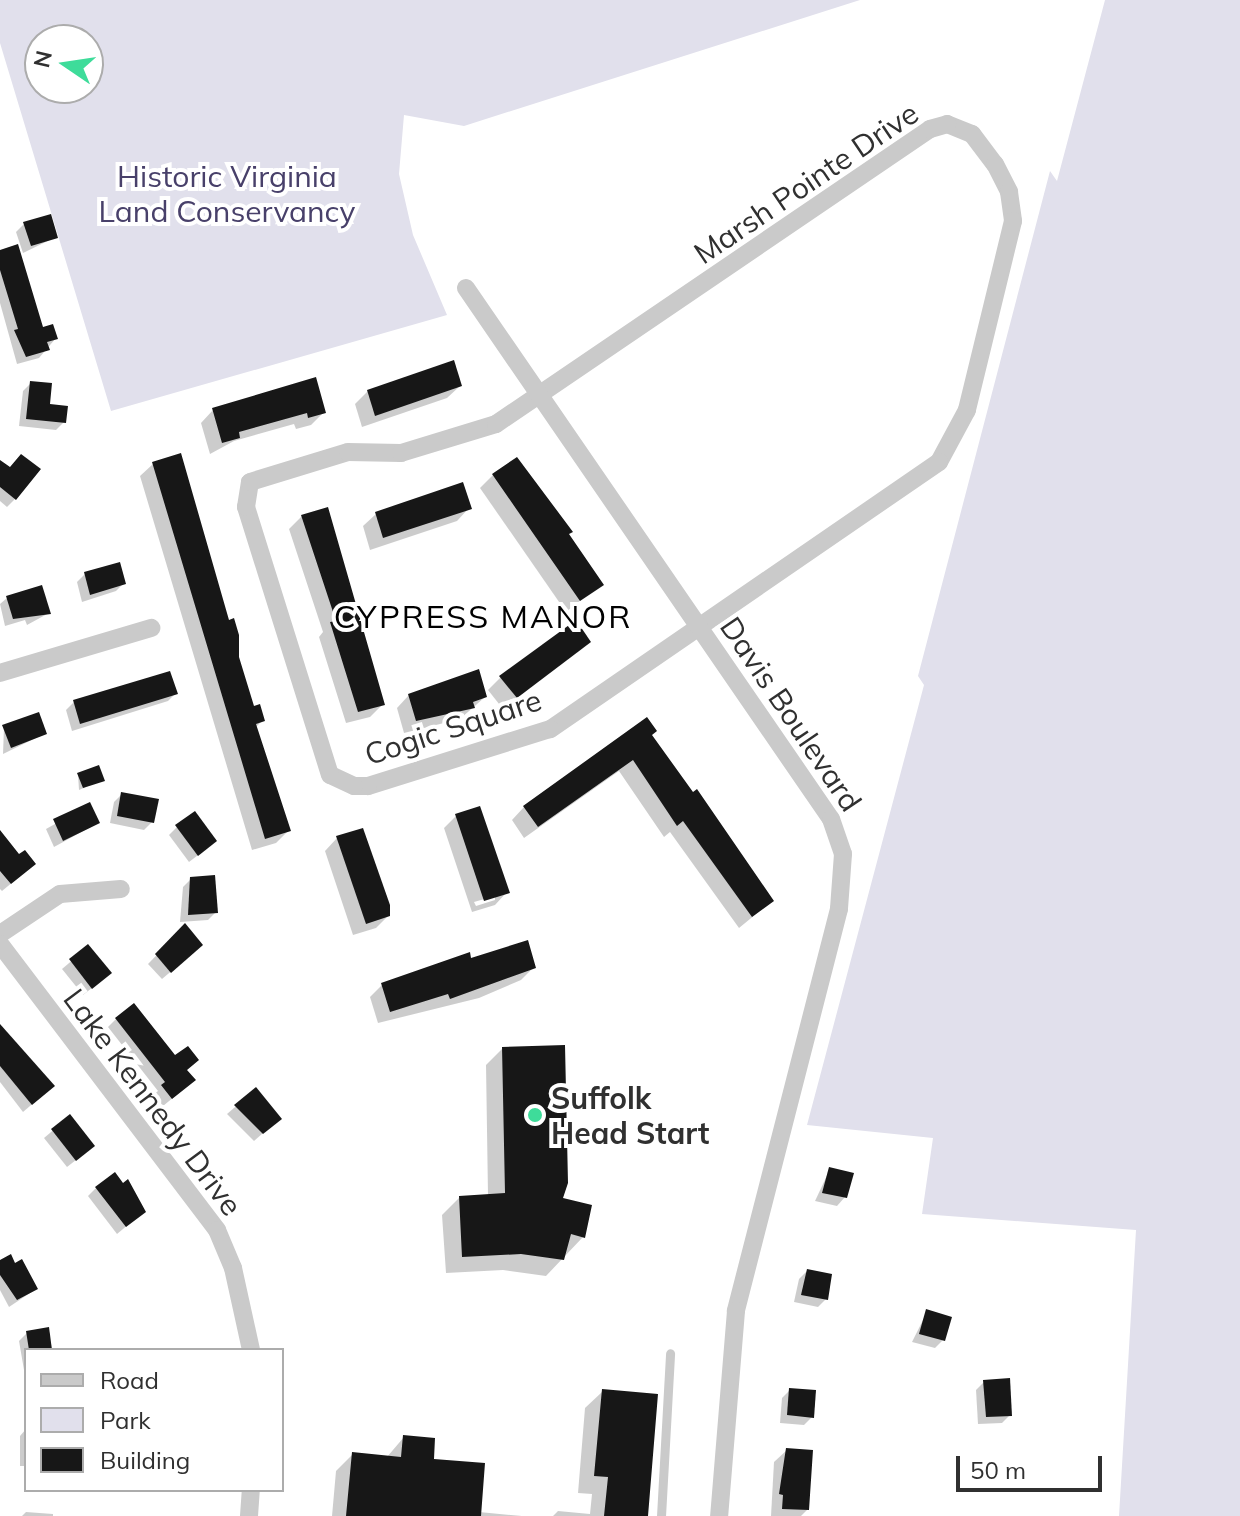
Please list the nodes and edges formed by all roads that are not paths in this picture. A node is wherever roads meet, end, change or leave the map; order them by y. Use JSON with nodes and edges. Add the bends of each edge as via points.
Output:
{"nodes":[{"id":1,"x":466,"y":288,"type":"dead end"},
{"id":2,"x":538,"y":398,"type":"junction"},
{"id":3,"x":151,"y":628,"type":"dead end"},
{"id":4,"x":699,"y":628,"type":"junction"},
{"id":5,"x":0,"y":673,"type":"edge"},
{"id":6,"x":121,"y":889,"type":"dead end"},
{"id":7,"x":0,"y":934,"type":"edge"},
{"id":8,"x":0,"y":944,"type":"edge"},
{"id":9,"x":251,"y":1348,"type":"edge"},
{"id":10,"x":670,"y":1353,"type":"dead end"},
{"id":11,"x":251,"y":1492,"type":"edge"},
{"id":12,"x":249,"y":1516,"type":"edge"},
{"id":13,"x":661,"y":1516,"type":"edge"},
{"id":14,"x":719,"y":1516,"type":"edge"}],
"edges":[{"from":1,"to":2,"type":"street","name":"Davis Boulevard"},
{"from":2,"to":4,"type":"street","name":"Davis Boulevard"},
{"from":2,"to":4,"type":"street","name":"Cogic Square","via":[[489,427],[401,453],[348,452],[255,478],[247,485],[246,507],[330,775],[368,786],[530,737],[571,717]]},
{"from":2,"to":4,"type":"street","name":"Marsh Pointe Drive","via":[[930,129],[947,124],[965,128],[995,164],[1009,192],[1012,235],[967,410],[951,447],[924,473]]},
{"from":3,"to":5,"type":"street"},
{"from":4,"to":14,"type":"street","name":"Davis Boulevard","via":[[831,819],[844,872],[736,1311]]},
{"from":6,"to":7,"type":"street","via":[[60,894]]},
{"from":8,"to":9,"type":"street","name":"Lake Kennedy Drive","via":[[217,1230],[233,1268]]},
{"from":10,"to":13,"type":"lane"},
{"from":11,"to":12,"type":"street"}]}
